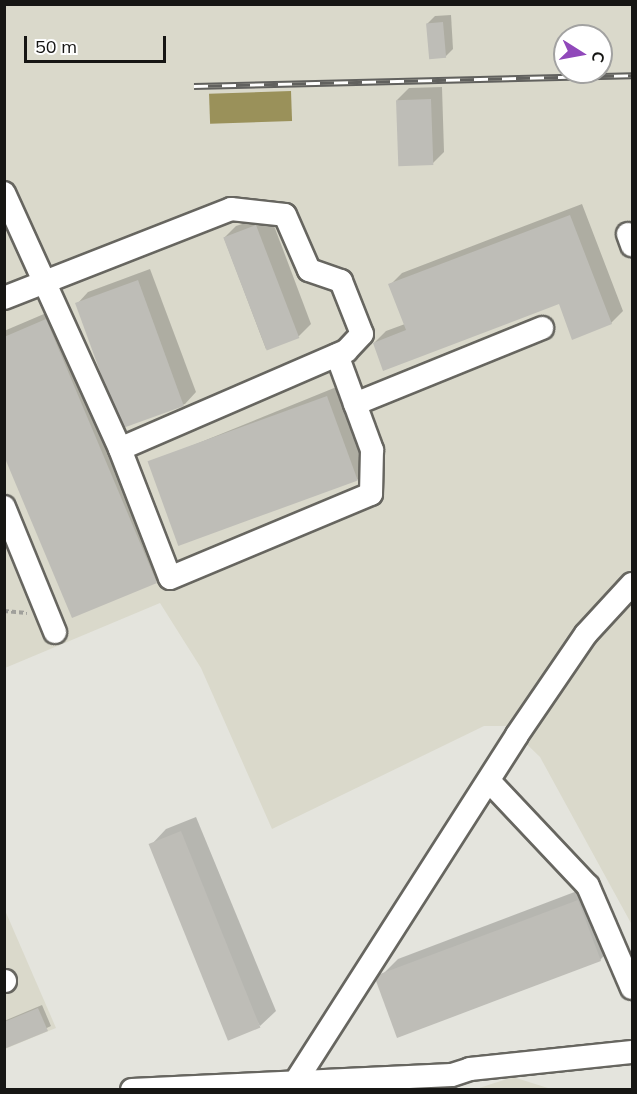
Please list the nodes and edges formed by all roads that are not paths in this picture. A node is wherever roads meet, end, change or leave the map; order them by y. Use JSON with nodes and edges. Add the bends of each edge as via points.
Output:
{"nodes":[{"id":1,"x":4,"y":193,"type":"edge"},
{"id":2,"x":43,"y":282,"type":"junction"},
{"id":3,"x":4,"y":298,"type":"edge"},
{"id":4,"x":542,"y":328,"type":"dead end"},
{"id":5,"x":337,"y":355,"type":"junction"},
{"id":6,"x":355,"y":404,"type":"junction"},
{"id":7,"x":120,"y":449,"type":"junction"},
{"id":8,"x":4,"y":507,"type":"edge"},
{"id":9,"x":633,"y":584,"type":"edge"},
{"id":10,"x":55,"y":632,"type":"dead end"},
{"id":11,"x":489,"y":781,"type":"junction"},
{"id":12,"x":633,"y":988,"type":"edge"},
{"id":13,"x":633,"y":1052,"type":"edge"},
{"id":14,"x":294,"y":1084,"type":"junction"},
{"id":15,"x":132,"y":1089,"type":"edge"}],
"edges":[{"from":1,"to":2,"type":"street"},
{"from":2,"to":3,"type":"street"},
{"from":2,"to":5,"type":"street","via":[[231,209],[285,215],[309,270],[341,281],[362,334]]},
{"from":2,"to":7,"type":"street"},
{"from":4,"to":6,"type":"street"},
{"from":5,"to":6,"type":"street"},
{"from":5,"to":7,"type":"street"},
{"from":6,"to":7,"type":"street","via":[[372,450],[371,494],[170,578]]},
{"from":8,"to":10,"type":"street"},
{"from":9,"to":11,"type":"street","via":[[586,634]]},
{"from":11,"to":12,"type":"street","via":[[588,886]]},
{"from":11,"to":14,"type":"street"},
{"from":13,"to":14,"type":"street","via":[[470,1068],[452,1075]]},
{"from":14,"to":15,"type":"street"}]}
